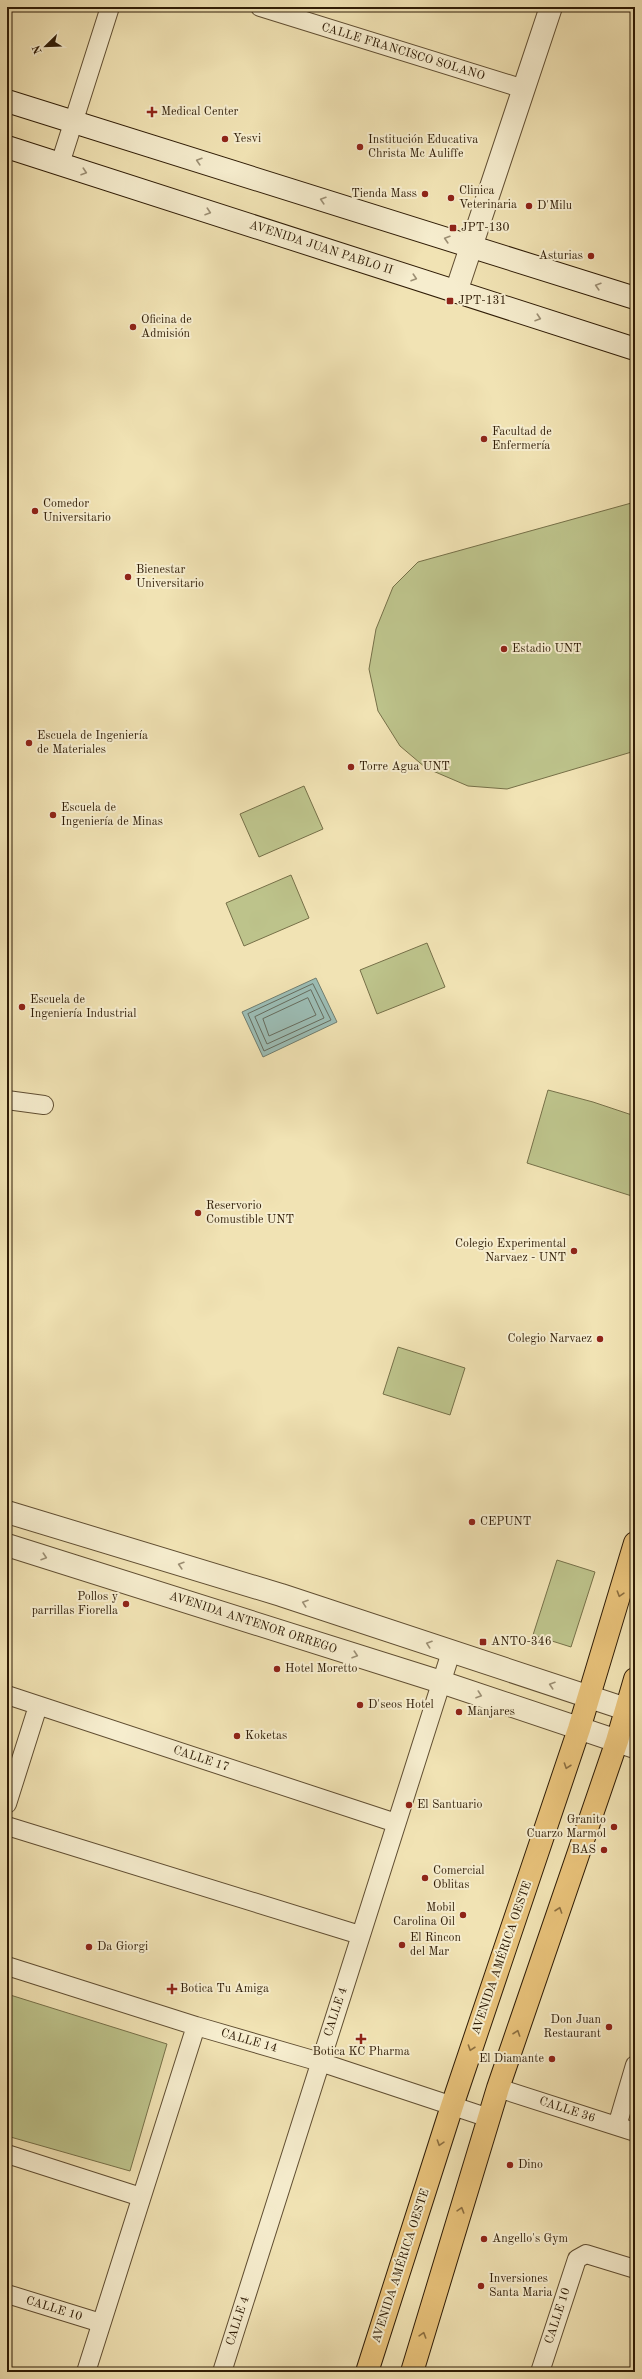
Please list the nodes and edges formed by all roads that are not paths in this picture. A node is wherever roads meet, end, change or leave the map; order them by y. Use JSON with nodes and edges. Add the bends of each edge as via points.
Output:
{"nodes":[{"id":1,"x":110,"y":7,"type":"edge"},
{"id":2,"x":260,"y":7,"type":"edge"},
{"id":3,"x":551,"y":7,"type":"edge"},
{"id":4,"x":524,"y":89,"type":"junction"},
{"id":5,"x":7,"y":101,"type":"edge"},
{"id":6,"x":74,"y":122,"type":"junction"},
{"id":7,"x":7,"y":147,"type":"edge"},
{"id":8,"x":60,"y":164,"type":"junction"},
{"id":9,"x":471,"y":246,"type":"junction"},
{"id":10,"x":456,"y":292,"type":"junction"},
{"id":11,"x":635,"y":298,"type":"edge"},
{"id":12,"x":635,"y":349,"type":"edge"},
{"id":13,"x":7,"y":1100,"type":"edge"},
{"id":14,"x":44,"y":1105,"type":"dead end"},
{"id":15,"x":7,"y":1512,"type":"edge"},
{"id":16,"x":635,"y":1543,"type":"edge"},
{"id":17,"x":7,"y":1545,"type":"edge"},
{"id":18,"x":452,"y":1652,"type":"junction"},
{"id":19,"x":635,"y":1679,"type":"edge"},
{"id":20,"x":441,"y":1682,"type":"junction"},
{"id":21,"x":7,"y":1695,"type":"edge"},
{"id":22,"x":589,"y":1698,"type":"junction"},
{"id":23,"x":38,"y":1706,"type":"junction"},
{"id":24,"x":630,"y":1710,"type":"edge"},
{"id":25,"x":579,"y":1729,"type":"junction"},
{"id":26,"x":626,"y":1744,"type":"edge"},
{"id":27,"x":7,"y":1804,"type":"edge"},
{"id":28,"x":396,"y":1823,"type":"junction"},
{"id":29,"x":7,"y":1826,"type":"edge"},
{"id":30,"x":360,"y":1935,"type":"junction"},
{"id":31,"x":7,"y":1966,"type":"edge"},
{"id":32,"x":196,"y":2026,"type":"junction"},
{"id":33,"x":320,"y":2062,"type":"junction"},
{"id":34,"x":635,"y":2065,"type":"edge"},
{"id":35,"x":498,"y":2088,"type":"junction"},
{"id":36,"x":452,"y":2106,"type":"junction"},
{"id":37,"x":489,"y":2118,"type":"junction"},
{"id":38,"x":617,"y":2126,"type":"junction"},
{"id":39,"x":635,"y":2132,"type":"edge"},
{"id":40,"x":7,"y":2154,"type":"edge"},
{"id":41,"x":141,"y":2197,"type":"junction"},
{"id":42,"x":635,"y":2269,"type":"edge"},
{"id":43,"x":7,"y":2294,"type":"edge"},
{"id":44,"x":102,"y":2324,"type":"junction"},
{"id":45,"x":86,"y":2372,"type":"edge"},
{"id":46,"x":222,"y":2372,"type":"edge"},
{"id":47,"x":367,"y":2372,"type":"edge"},
{"id":48,"x":412,"y":2372,"type":"edge"},
{"id":49,"x":540,"y":2372,"type":"edge"}],
"edges":[{"from":1,"to":6,"type":"street"},
{"from":2,"to":4,"type":"street","name":"CALLE FRANCISCO SOLANO"},
{"from":3,"to":4,"type":"street"},
{"from":4,"to":9,"type":"street"},
{"from":5,"to":6,"type":"street"},
{"from":6,"to":8,"type":"street"},
{"from":9,"to":6,"type":"street","one_way":true},
{"from":7,"to":8,"type":"street","name":"AVENIDA JUAN PABLO II"},
{"from":8,"to":10,"type":"street","name":"AVENIDA JUAN PABLO II","one_way":true},
{"from":9,"to":10,"type":"street"},
{"from":11,"to":9,"type":"street","one_way":true},
{"from":10,"to":12,"type":"street","name":"AVENIDA JUAN PABLO II","one_way":true},
{"from":13,"to":14,"type":"street"},
{"from":18,"to":15,"type":"street","one_way":true,"via":[[281,1595]]},
{"from":16,"to":22,"type":"main road","name":"AVENIDA AMÉRICA OESTE","one_way":true},
{"from":17,"to":20,"type":"street","name":"AVENIDA ANTENOR ORREGO","one_way":true},
{"from":18,"to":20,"type":"street","name":"CALLE 4"},
{"from":22,"to":18,"type":"street","one_way":true},
{"from":19,"to":24,"type":"main road"},
{"from":20,"to":25,"type":"street","name":"AVENIDA ANTENOR ORREGO","one_way":true},
{"from":20,"to":28,"type":"street","name":"CALLE 4"},
{"from":21,"to":23,"type":"street","name":"CALLE 17"},
{"from":22,"to":24,"type":"street"},
{"from":22,"to":25,"type":"main road","name":"AVENIDA AMÉRICA OESTE"},
{"from":23,"to":27,"type":"street"},
{"from":23,"to":28,"type":"street","name":"CALLE 17"},
{"from":24,"to":26,"type":"main road"},
{"from":25,"to":26,"type":"street","name":"AVENIDA ANTENOR ORREGO"},
{"from":25,"to":36,"type":"main road","name":"AVENIDA AMÉRICA OESTE","one_way":true},
{"from":35,"to":26,"type":"main road","one_way":true},
{"from":28,"to":30,"type":"street","name":"CALLE 4"},
{"from":29,"to":30,"type":"street"},
{"from":30,"to":33,"type":"street","name":"CALLE 4"},
{"from":31,"to":32,"type":"street","name":"CALLE 14"},
{"from":32,"to":33,"type":"street","name":"CALLE 14"},
{"from":32,"to":41,"type":"street"},
{"from":33,"to":36,"type":"street","name":"CALLE 14"},
{"from":33,"to":46,"type":"street","name":"CALLE 4"},
{"from":34,"to":38,"type":"street"},
{"from":35,"to":37,"type":"main road"},
{"from":35,"to":38,"type":"street","name":"CALLE 36"},
{"from":36,"to":37,"type":"street","name":"CALLE 14"},
{"from":36,"to":47,"type":"main road","name":"AVENIDA AMÉRICA OESTE","one_way":true},
{"from":48,"to":37,"type":"main road","one_way":true},
{"from":38,"to":39,"type":"street","name":"CALLE 36"},
{"from":40,"to":41,"type":"street"},
{"from":41,"to":44,"type":"street"},
{"from":42,"to":49,"type":"street","name":"CALLE 10","via":[[586,2254],[577,2259]]},
{"from":43,"to":44,"type":"street","name":"CALLE 10"},
{"from":44,"to":45,"type":"street"}]}
